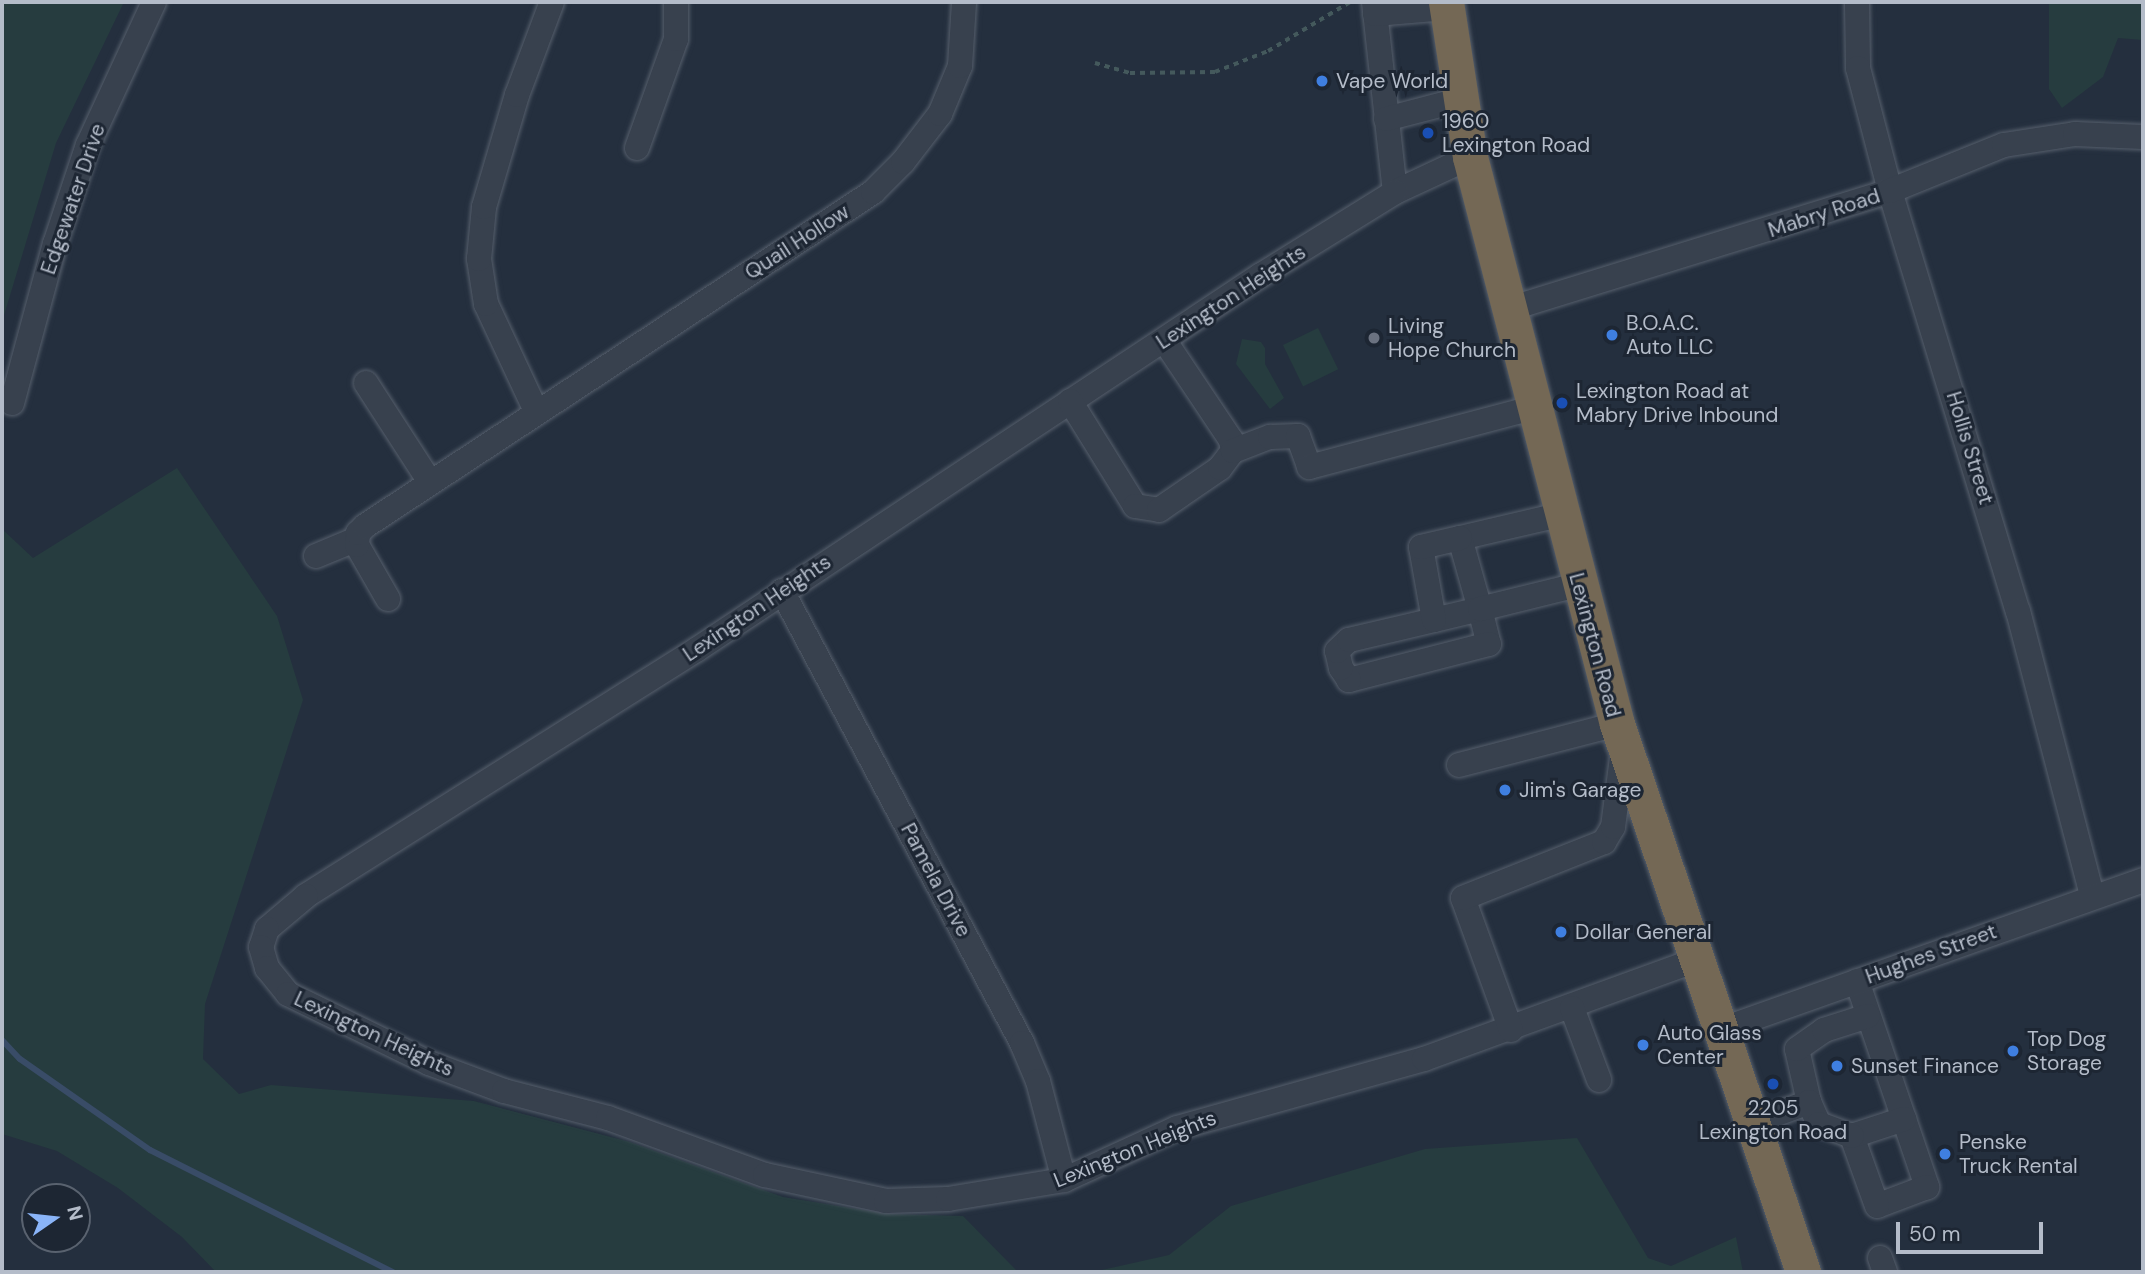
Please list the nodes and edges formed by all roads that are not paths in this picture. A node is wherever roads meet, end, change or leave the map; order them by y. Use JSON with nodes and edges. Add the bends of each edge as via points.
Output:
{"nodes":[{"id":1,"x":154,"y":2,"type":"edge"},
{"id":2,"x":552,"y":2,"type":"edge"},
{"id":3,"x":676,"y":2,"type":"edge"},
{"id":4,"x":964,"y":2,"type":"edge"},
{"id":5,"x":1857,"y":2,"type":"edge"},
{"id":6,"x":1446,"y":5,"type":"edge"},
{"id":7,"x":1375,"y":8,"type":"edge"},
{"id":8,"x":1459,"y":100,"type":"junction"},
{"id":9,"x":1385,"y":119,"type":"junction"},
{"id":10,"x":2143,"y":137,"type":"edge"},
{"id":11,"x":637,"y":148,"type":"dead end"},
{"id":12,"x":1470,"y":157,"type":"junction"},
{"id":13,"x":1889,"y":191,"type":"junction"},
{"id":14,"x":1395,"y":192,"type":"junction"},
{"id":15,"x":1506,"y":310,"type":"junction"},
{"id":16,"x":1164,"y":340,"type":"junction"},
{"id":17,"x":366,"y":383,"type":"dead end"},
{"id":18,"x":1070,"y":401,"type":"junction"},
{"id":19,"x":12,"y":403,"type":"dead end"},
{"id":20,"x":1532,"y":408,"type":"junction"},
{"id":21,"x":536,"y":411,"type":"junction"},
{"id":22,"x":1233,"y":451,"type":"junction"},
{"id":23,"x":430,"y":482,"type":"junction"},
{"id":24,"x":1559,"y":515,"type":"junction"},
{"id":25,"x":1460,"y":538,"type":"junction"},
{"id":26,"x":357,"y":539,"type":"junction"},
{"id":27,"x":316,"y":556,"type":"dead end"},
{"id":28,"x":1578,"y":585,"type":"junction"},
{"id":29,"x":782,"y":591,"type":"junction"},
{"id":30,"x":388,"y":599,"type":"dead end"},
{"id":31,"x":1480,"y":609,"type":"junction"},
{"id":32,"x":1434,"y":620,"type":"junction"},
{"id":33,"x":1620,"y":735,"type":"junction"},
{"id":34,"x":1459,"y":765,"type":"dead end"},
{"id":35,"x":2143,"y":880,"type":"edge"},
{"id":36,"x":2092,"y":895,"type":"junction"},
{"id":37,"x":1696,"y":960,"type":"junction"},
{"id":38,"x":1857,"y":981,"type":"junction"},
{"id":39,"x":1572,"y":1008,"type":"junction"},
{"id":40,"x":1868,"y":1016,"type":"junction"},
{"id":41,"x":1511,"y":1030,"type":"junction"},
{"id":42,"x":1720,"y":1030,"type":"junction"},
{"id":43,"x":1599,"y":1080,"type":"dead end"},
{"id":44,"x":1809,"y":1102,"type":"junction"},
{"id":45,"x":1904,"y":1119,"type":"junction"},
{"id":46,"x":1752,"y":1122,"type":"junction"},
{"id":47,"x":1852,"y":1136,"type":"junction"},
{"id":48,"x":1064,"y":1180,"type":"junction"},
{"id":49,"x":1803,"y":1272,"type":"edge"}],
"edges":[{"from":1,"to":19,"type":"street","name":"Edgewater Drive","via":[[88,145],[55,244]]},
{"from":2,"to":21,"type":"street","via":[[517,95],[484,207],[479,260],[486,304]]},
{"from":3,"to":11,"type":"street","via":[[676,38]]},
{"from":4,"to":21,"type":"street","name":"Quail Hollow","via":[[960,66],[940,114],[873,192]]},
{"from":5,"to":13,"type":"street","name":"Hollis Street","via":[[1857,68]]},
{"from":6,"to":7,"type":"street"},
{"from":6,"to":8,"type":"highway","name":"Lexington Road"},
{"from":7,"to":9,"type":"street"},
{"from":8,"to":9,"type":"street"},
{"from":8,"to":12,"type":"highway","name":"Lexington Road"},
{"from":9,"to":14,"type":"street"},
{"from":10,"to":13,"type":"street","name":"Mabry Road","via":[[2075,134],[2004,145]]},
{"from":12,"to":14,"type":"street","name":"Lexington Heights"},
{"from":12,"to":15,"type":"highway","name":"Lexington Road"},
{"from":13,"to":15,"type":"street","name":"Mabry Road"},
{"from":13,"to":36,"type":"street","name":"Hollis Street","via":[[2018,611]]},
{"from":14,"to":16,"type":"street","name":"Lexington Heights"},
{"from":15,"to":20,"type":"highway","name":"Lexington Road"},
{"from":16,"to":18,"type":"street","name":"Lexington Heights"},
{"from":16,"to":22,"type":"street","via":[[1231,440]]},
{"from":17,"to":23,"type":"street"},
{"from":18,"to":22,"type":"street","via":[[1135,506],[1159,510],[1220,468]]},
{"from":18,"to":29,"type":"street","name":"Lexington Heights"},
{"from":20,"to":22,"type":"street","via":[[1309,467],[1298,436],[1270,437]]},
{"from":20,"to":24,"type":"highway","name":"Lexington Road"},
{"from":21,"to":23,"type":"street","name":"Quail Hollow"},
{"from":23,"to":26,"type":"street","name":"Quail Hollow","via":[[365,526]]},
{"from":24,"to":25,"type":"street"},
{"from":24,"to":28,"type":"highway","name":"Lexington Road"},
{"from":25,"to":31,"type":"street"},
{"from":25,"to":32,"type":"street","via":[[1421,547]]},
{"from":26,"to":27,"type":"street"},
{"from":26,"to":30,"type":"street","via":[[361,556]]},
{"from":28,"to":31,"type":"street"},
{"from":28,"to":33,"type":"highway","name":"Lexington Road"},
{"from":29,"to":48,"type":"street","name":"Pamela Drive","via":[[1022,1043],[1038,1081]]},
{"from":29,"to":48,"type":"street","name":"Lexington Heights","via":[[306,896],[267,929],[261,947],[267,968],[288,994],[429,1063],[504,1091],[608,1118],[765,1175],[886,1201],[948,1199]]},
{"from":31,"to":32,"type":"street"},
{"from":31,"to":32,"type":"street","via":[[1489,644],[1349,680],[1340,668],[1337,650],[1349,640]]},
{"from":33,"to":34,"type":"street"},
{"from":33,"to":37,"type":"highway","name":"Lexington Road"},
{"from":33,"to":41,"type":"street","via":[[1613,827],[1604,842],[1463,898]]},
{"from":35,"to":36,"type":"street","name":"Hughes Street"},
{"from":36,"to":38,"type":"street","name":"Hughes Street"},
{"from":37,"to":39,"type":"street","name":"Lexington Heights"},
{"from":37,"to":42,"type":"highway","name":"Lexington Road"},
{"from":38,"to":40,"type":"street"},
{"from":38,"to":42,"type":"street","name":"Hughes Street"},
{"from":39,"to":41,"type":"street","name":"Lexington Heights"},
{"from":39,"to":43,"type":"street"},
{"from":40,"to":44,"type":"street","via":[[1824,1030],[1797,1049]]},
{"from":40,"to":45,"type":"street"},
{"from":41,"to":48,"type":"street","name":"Lexington Heights","via":[[1330,1088],[1214,1116]]},
{"from":42,"to":46,"type":"highway","name":"Lexington Road"},
{"from":44,"to":46,"type":"street"},
{"from":44,"to":47,"type":"street","via":[[1819,1124]]},
{"from":45,"to":47,"type":"street"},
{"from":45,"to":47,"type":"street","via":[[1927,1187],[1877,1206]]},
{"from":46,"to":49,"type":"highway","name":"Lexington Road"}]}
